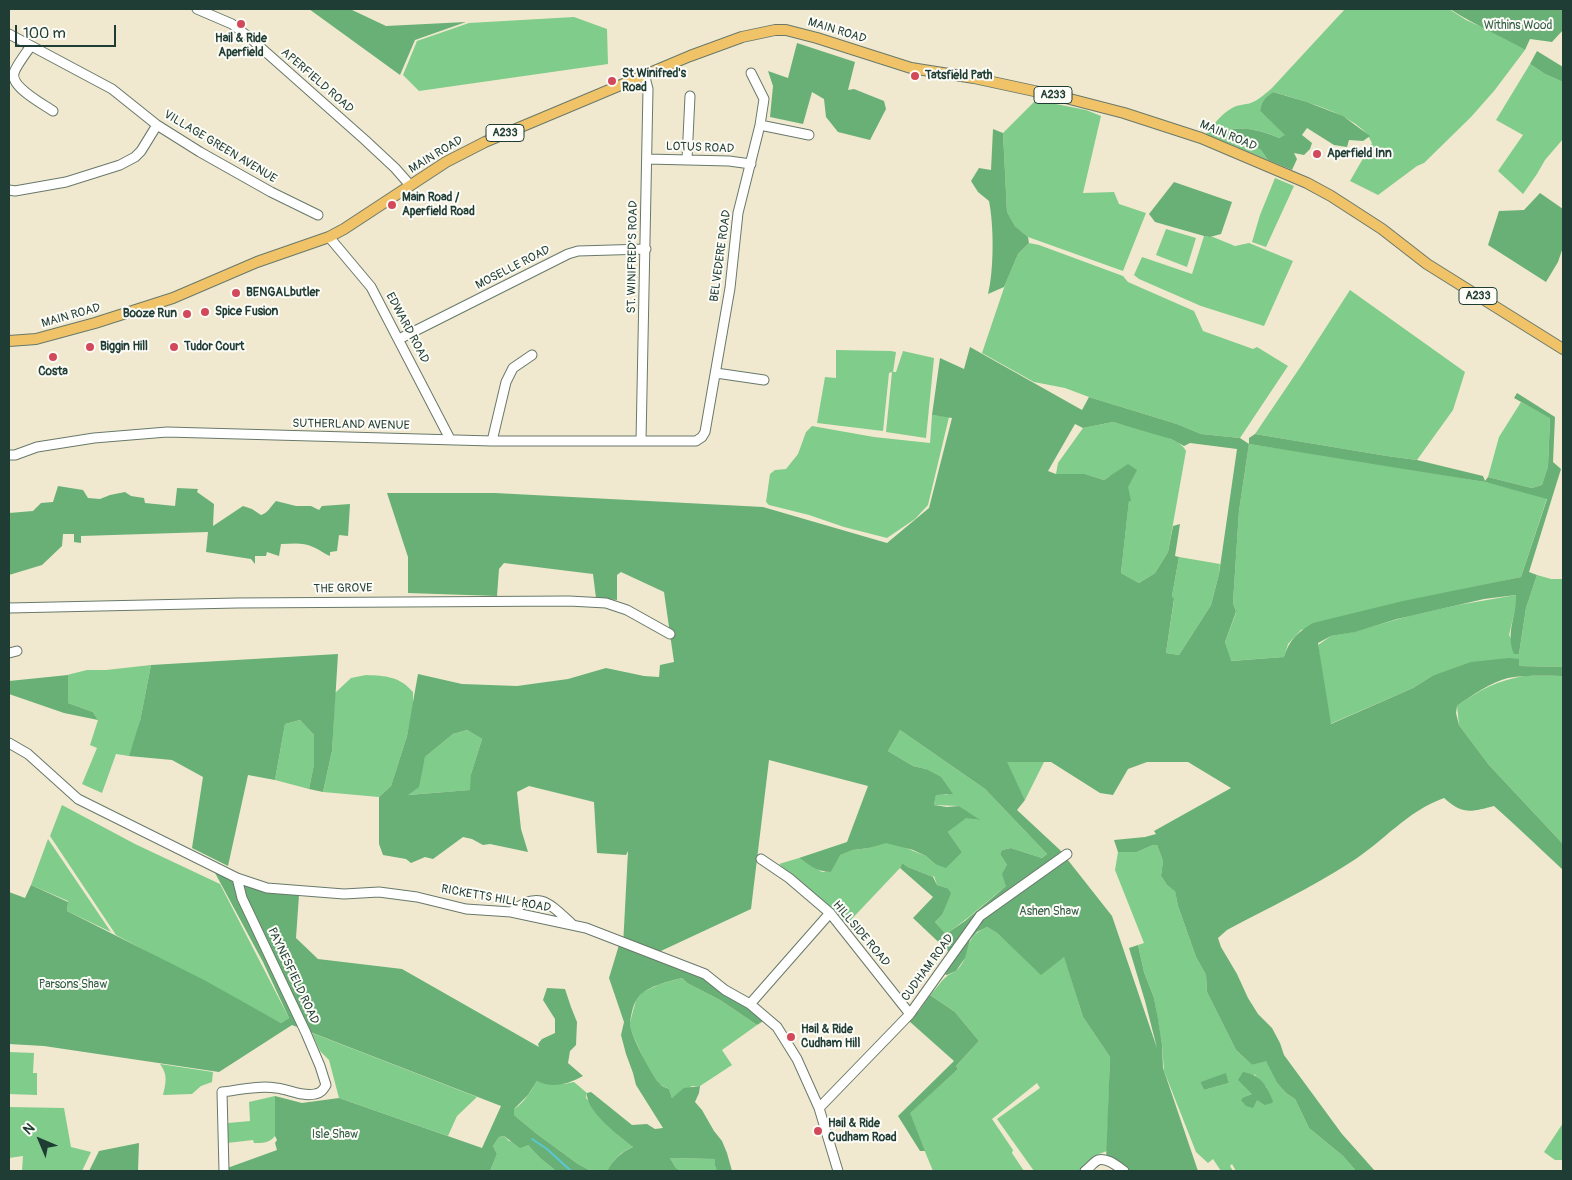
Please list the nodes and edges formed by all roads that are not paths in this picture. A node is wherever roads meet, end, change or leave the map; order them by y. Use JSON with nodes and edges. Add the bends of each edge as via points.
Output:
{"nodes":[{"id":1,"x":197,"y":9,"type":"edge"},
{"id":2,"x":9,"y":34,"type":"edge"},
{"id":3,"x":31,"y":46,"type":"junction"},
{"id":4,"x":751,"y":73,"type":"dead end"},
{"id":5,"x":644,"y":74,"type":"junction"},
{"id":6,"x":690,"y":96,"type":"dead end"},
{"id":7,"x":52,"y":111,"type":"dead end"},
{"id":8,"x":157,"y":125,"type":"junction"},
{"id":9,"x":760,"y":125,"type":"junction"},
{"id":10,"x":809,"y":135,"type":"dead end"},
{"id":11,"x":647,"y":159,"type":"junction"},
{"id":12,"x":687,"y":159,"type":"junction"},
{"id":13,"x":751,"y":164,"type":"junction"},
{"id":14,"x":410,"y":186,"type":"junction"},
{"id":15,"x":9,"y":190,"type":"edge"},
{"id":16,"x":318,"y":215,"type":"dead end"},
{"id":17,"x":329,"y":237,"type":"junction"},
{"id":18,"x":646,"y":250,"type":"junction"},
{"id":19,"x":399,"y":339,"type":"junction"},
{"id":20,"x":9,"y":340,"type":"edge"},
{"id":21,"x":1563,"y":350,"type":"edge"},
{"id":22,"x":532,"y":356,"type":"dead end"},
{"id":23,"x":716,"y":373,"type":"junction"},
{"id":24,"x":764,"y":380,"type":"dead end"},
{"id":25,"x":450,"y":439,"type":"junction"},
{"id":26,"x":492,"y":441,"type":"junction"},
{"id":27,"x":641,"y":441,"type":"junction"},
{"id":28,"x":696,"y":441,"type":"joint"},
{"id":29,"x":9,"y":455,"type":"edge"},
{"id":30,"x":9,"y":608,"type":"edge"},
{"id":31,"x":670,"y":634,"type":"dead end"},
{"id":32,"x":9,"y":743,"type":"edge"},
{"id":33,"x":1067,"y":854,"type":"dead end"},
{"id":34,"x":761,"y":859,"type":"dead end"},
{"id":35,"x":237,"y":878,"type":"junction"},
{"id":36,"x":511,"y":912,"type":"junction"},
{"id":37,"x":830,"y":913,"type":"junction"},
{"id":38,"x":573,"y":926,"type":"junction"},
{"id":39,"x":750,"y":1004,"type":"junction"},
{"id":40,"x":910,"y":1014,"type":"junction"},
{"id":41,"x":819,"y":1108,"type":"junction"},
{"id":42,"x":224,"y":1171,"type":"edge"},
{"id":43,"x":838,"y":1171,"type":"edge"},
{"id":44,"x":1085,"y":1171,"type":"edge"},
{"id":45,"x":1124,"y":1171,"type":"edge"}],
"edges":[{"from":1,"to":14,"type":"street","name":"APERFIELD ROAD","via":[[232,24],[250,38],[365,140]]},
{"from":2,"to":3,"type":"street","name":"VILLAGE GREEN AVENUE"},
{"from":3,"to":7,"type":"street","via":[[14,73],[14,80],[18,87]]},
{"from":3,"to":8,"type":"street","name":"VILLAGE GREEN AVENUE","via":[[112,89]]},
{"from":4,"to":9,"type":"street","name":"BELVEDERE ROAD","via":[[764,99]]},
{"from":5,"to":11,"type":"street","name":"ST. WINIFRED'S ROAD","via":[[648,89]]},
{"from":5,"to":14,"type":"main road","name":"MAIN ROAD","number":"A233","via":[[485,142]]},
{"from":5,"to":21,"type":"main road","name":"MAIN ROAD","number":"A233","via":[[742,38],[786,30],[911,68],[1034,90],[1124,112],[1201,138],[1315,187],[1382,229],[1427,264]]},
{"from":6,"to":12,"type":"street"},
{"from":8,"to":15,"type":"street","via":[[141,151],[120,165],[66,182]]},
{"from":8,"to":16,"type":"street","name":"VILLAGE GREEN AVENUE","via":[[271,192]]},
{"from":9,"to":10,"type":"street"},
{"from":9,"to":13,"type":"street","name":"BELVEDERE ROAD"},
{"from":11,"to":12,"type":"street","name":"LOTUS ROAD"},
{"from":11,"to":18,"type":"street","name":"ST. WINIFRED'S ROAD"},
{"from":12,"to":13,"type":"street","name":"LOTUS ROAD"},
{"from":13,"to":23,"type":"street","name":"BELVEDERE ROAD","via":[[738,213]]},
{"from":14,"to":17,"type":"main road","name":"MAIN ROAD","number":"A233"},
{"from":17,"to":19,"type":"street","name":"EDWARD ROAD","via":[[371,287]]},
{"from":17,"to":20,"type":"main road","name":"MAIN ROAD","number":"A233","via":[[257,262],[173,298],[36,339]]},
{"from":18,"to":19,"type":"street","name":"MOSELLE ROAD","via":[[568,254]]},
{"from":18,"to":27,"type":"street","name":"ST. WINIFRED'S ROAD"},
{"from":19,"to":25,"type":"street","name":"EDWARD ROAD"},
{"from":22,"to":26,"type":"street","via":[[513,368],[506,382]]},
{"from":23,"to":24,"type":"street"},
{"from":23,"to":28,"type":"street","name":"BELVEDERE ROAD","via":[[705,432]]},
{"from":25,"to":26,"type":"street","name":"SUTHERLAND AVENUE"},
{"from":25,"to":29,"type":"street","name":"SUTHERLAND AVENUE","via":[[167,432],[94,438]]},
{"from":26,"to":27,"type":"street","name":"SUTHERLAND AVENUE"},
{"from":27,"to":28,"type":"street","name":"SUTHERLAND AVENUE"},
{"from":30,"to":31,"type":"street","name":"THE GROVE","via":[[569,601],[606,603],[627,610]]},
{"from":32,"to":35,"type":"street","name":"RICKETTS HILL ROAD","via":[[28,754],[78,799]]},
{"from":33,"to":40,"type":"street","name":"CUDHAM ROAD","via":[[980,916]]},
{"from":34,"to":37,"type":"street","name":"HILLSIDE ROAD"},
{"from":35,"to":36,"type":"street","name":"RICKETTS HILL ROAD","via":[[267,888],[344,894],[379,892],[466,908]]},
{"from":35,"to":42,"type":"street","name":"PAYNESFIELD ROAD","via":[[242,898],[306,1034],[326,1085],[322,1092],[314,1094],[271,1088],[222,1092]]},
{"from":36,"to":38,"type":"street","name":"RICKETTS HILL ROAD"},
{"from":36,"to":38,"type":"street","via":[[523,902],[535,900],[551,904]]},
{"from":37,"to":39,"type":"street"},
{"from":37,"to":40,"type":"street","name":"HILLSIDE ROAD"},
{"from":38,"to":39,"type":"street","name":"RICKETTS HILL ROAD","via":[[586,928],[705,974]]},
{"from":39,"to":41,"type":"street","name":"RICKETTS HILL ROAD","via":[[782,1035],[797,1059]]},
{"from":40,"to":41,"type":"street","name":"CUDHAM ROAD"},
{"from":41,"to":43,"type":"street","name":"RICKETTS HILL ROAD"},
{"from":44,"to":45,"type":"street","via":[[1098,1160]]}]}
